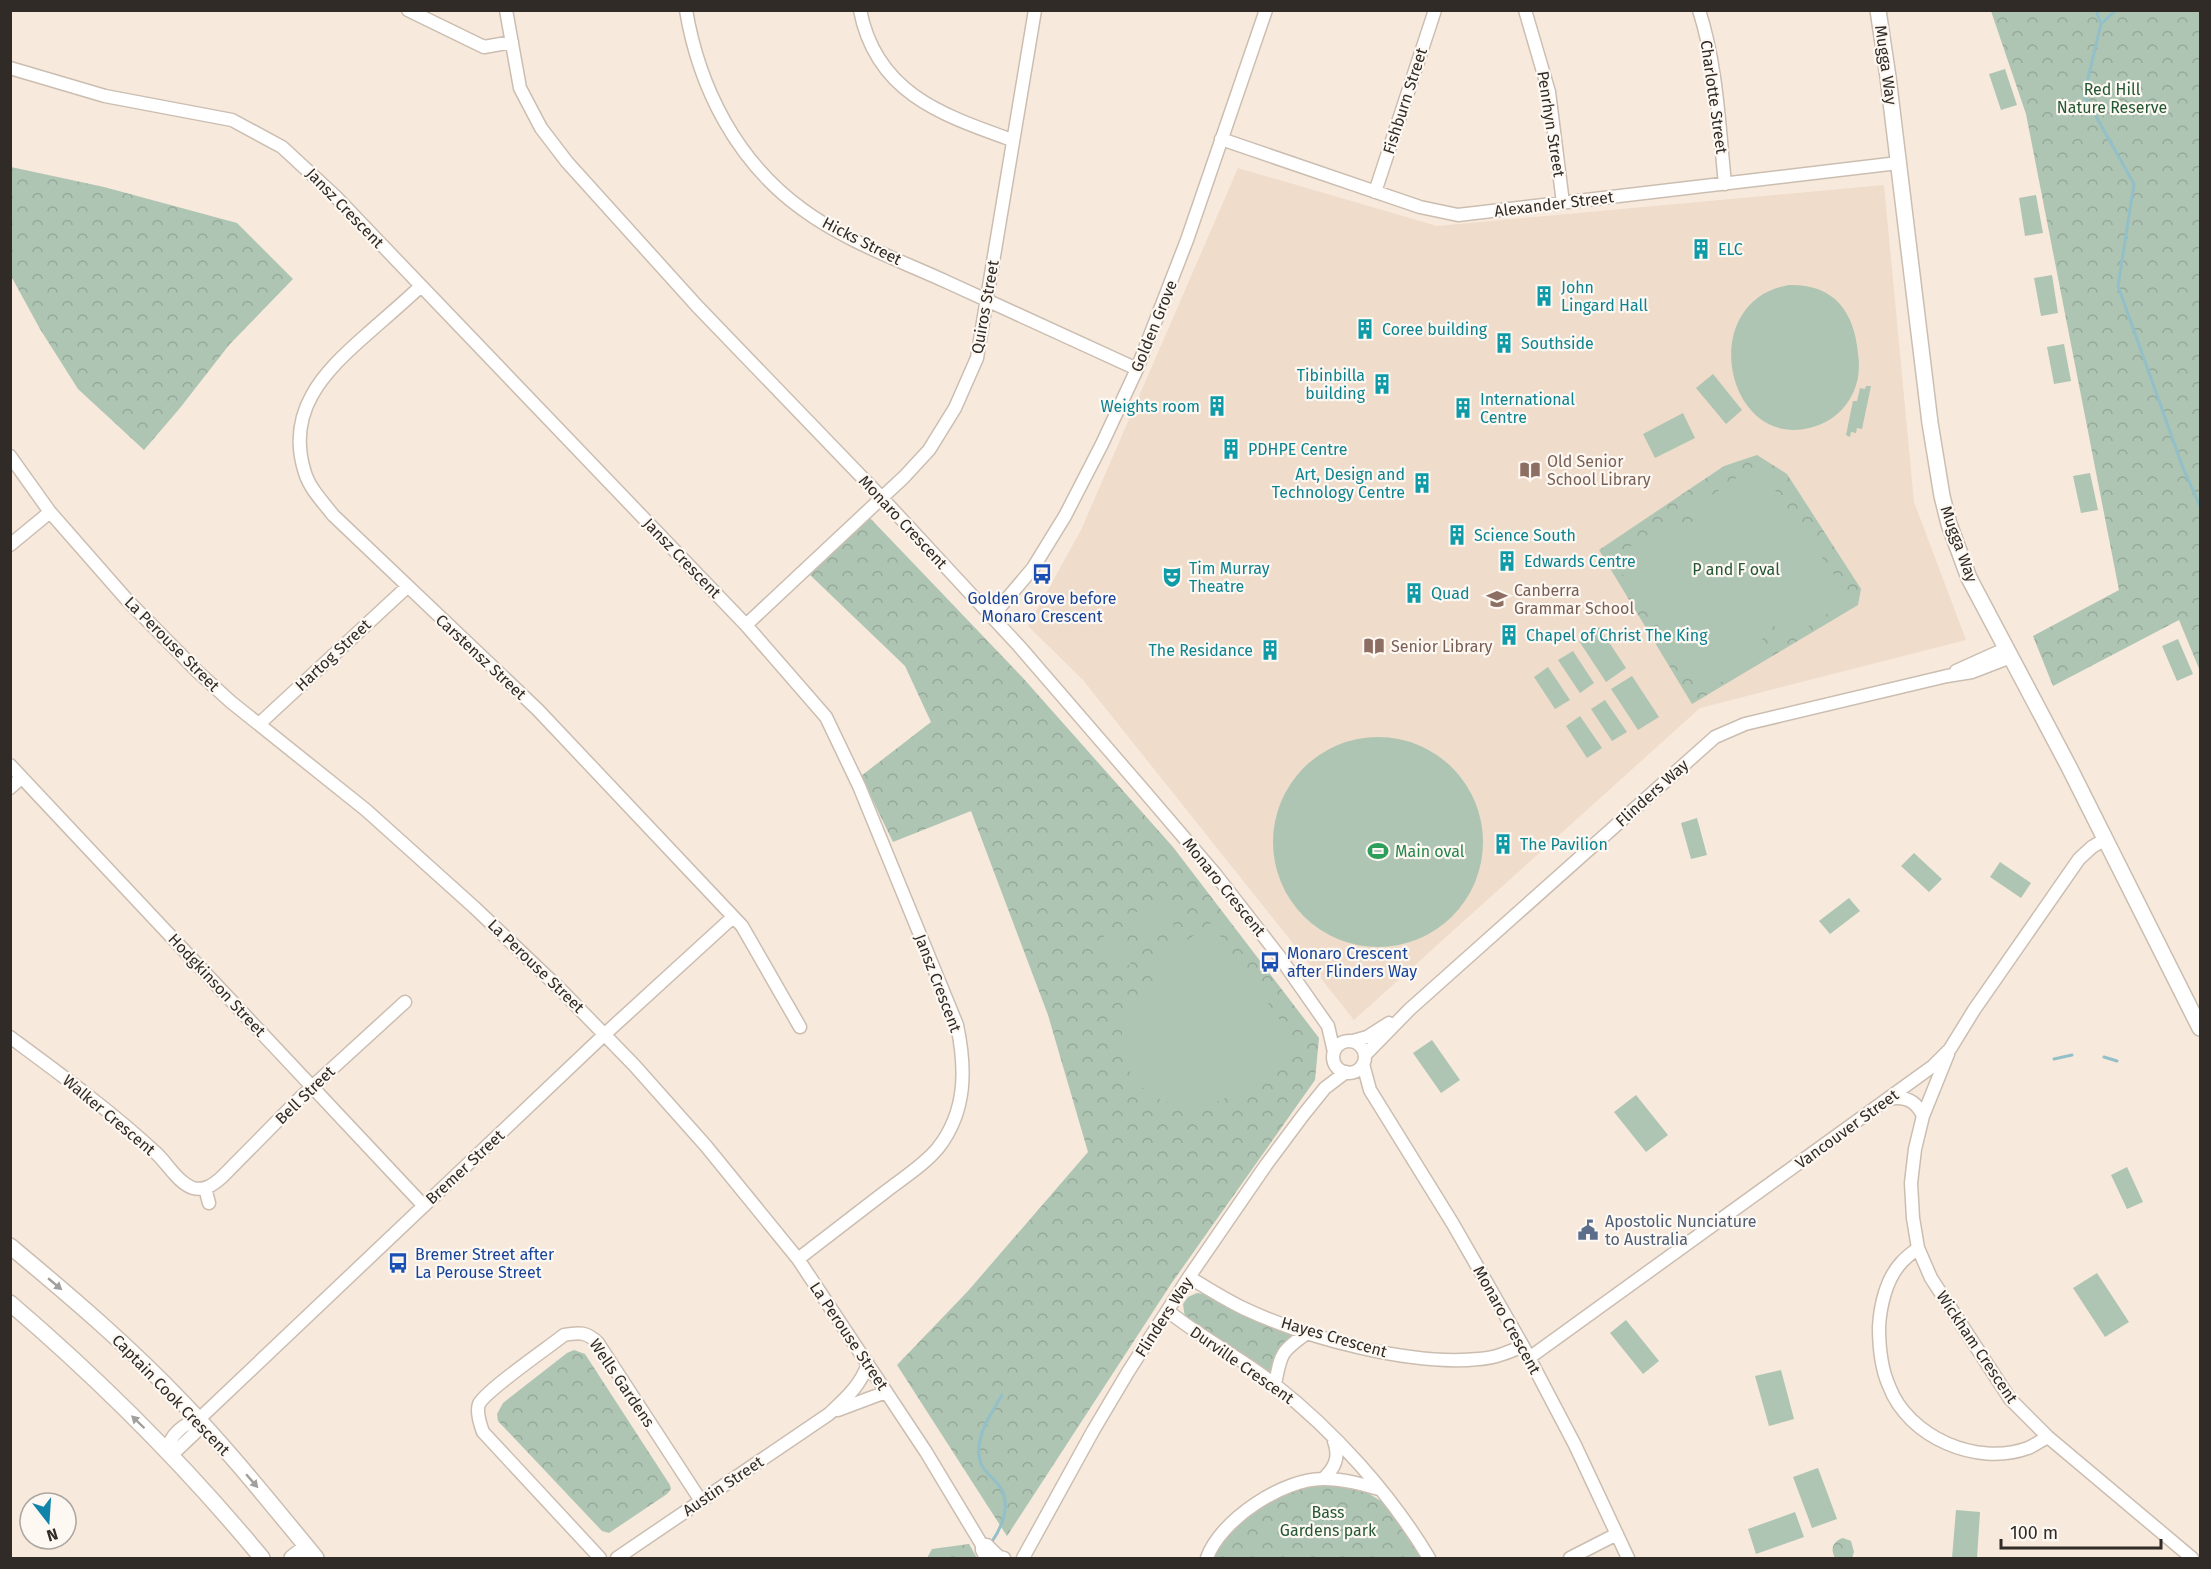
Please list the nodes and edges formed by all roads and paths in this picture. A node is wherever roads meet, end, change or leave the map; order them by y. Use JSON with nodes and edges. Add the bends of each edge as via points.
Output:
{"nodes":[{"id":1,"x":408,"y":10,"type":"edge"},
{"id":2,"x":506,"y":10,"type":"edge"},
{"id":3,"x":686,"y":10,"type":"edge"},
{"id":4,"x":860,"y":10,"type":"edge"},
{"id":5,"x":1035,"y":10,"type":"edge"},
{"id":6,"x":1266,"y":10,"type":"edge"},
{"id":7,"x":1436,"y":10,"type":"edge"},
{"id":8,"x":1525,"y":10,"type":"edge"},
{"id":9,"x":1699,"y":10,"type":"edge"},
{"id":10,"x":1878,"y":10,"type":"edge"},
{"id":11,"x":512,"y":42,"type":"junction"},
{"id":12,"x":10,"y":68,"type":"edge"},
{"id":13,"x":1221,"y":139,"type":"junction"},
{"id":14,"x":1012,"y":140,"type":"junction"},
{"id":15,"x":1898,"y":163,"type":"junction"},
{"id":16,"x":1725,"y":184,"type":"junction"},
{"id":17,"x":1375,"y":192,"type":"junction"},
{"id":18,"x":1563,"y":203,"type":"junction"},
{"id":19,"x":421,"y":286,"type":"junction"},
{"id":20,"x":986,"y":300,"type":"junction"},
{"id":21,"x":1137,"y":369,"type":"junction"},
{"id":22,"x":10,"y":456,"type":"edge"},
{"id":23,"x":881,"y":497,"type":"junction"},
{"id":24,"x":50,"y":512,"type":"junction"},
{"id":25,"x":10,"y":544,"type":"edge"},
{"id":26,"x":407,"y":587,"type":"junction"},
{"id":27,"x":990,"y":615,"type":"junction"},
{"id":28,"x":746,"y":625,"type":"junction"},
{"id":29,"x":2009,"y":653,"type":"junction"},
{"id":30,"x":259,"y":724,"type":"junction"},
{"id":31,"x":10,"y":765,"type":"edge"},
{"id":32,"x":21,"y":778,"type":"junction"},
{"id":33,"x":10,"y":788,"type":"edge"},
{"id":34,"x":2104,"y":840,"type":"junction"},
{"id":35,"x":733,"y":917,"type":"junction"},
{"id":36,"x":405,"y":1002,"type":"dead end"},
{"id":37,"x":1410,"y":1009,"type":"junction"},
{"id":38,"x":1328,"y":1026,"type":"junction"},
{"id":39,"x":800,"y":1027,"type":"dead end"},
{"id":40,"x":2200,"y":1028,"type":"edge"},
{"id":41,"x":605,"y":1034,"type":"junction"},
{"id":42,"x":10,"y":1037,"type":"edge"},
{"id":43,"x":1351,"y":1041,"type":"junction"},
{"id":44,"x":1950,"y":1049,"type":"junction"},
{"id":45,"x":1334,"y":1058,"type":"junction"},
{"id":46,"x":1364,"y":1060,"type":"junction"},
{"id":47,"x":1348,"y":1072,"type":"junction"},
{"id":48,"x":313,"y":1086,"type":"junction"},
{"id":49,"x":1325,"y":1088,"type":"junction"},
{"id":50,"x":1370,"y":1090,"type":"junction"},
{"id":51,"x":1887,"y":1099,"type":"junction"},
{"id":52,"x":1923,"y":1116,"type":"junction"},
{"id":53,"x":205,"y":1188,"type":"junction"},
{"id":54,"x":209,"y":1203,"type":"dead end"},
{"id":55,"x":424,"y":1206,"type":"junction"},
{"id":56,"x":10,"y":1246,"type":"edge"},
{"id":57,"x":1918,"y":1248,"type":"junction"},
{"id":58,"x":798,"y":1259,"type":"junction"},
{"id":59,"x":1189,"y":1277,"type":"junction"},
{"id":60,"x":10,"y":1304,"type":"edge"},
{"id":61,"x":1168,"y":1311,"type":"junction"},
{"id":62,"x":1307,"y":1333,"type":"junction"},
{"id":63,"x":1523,"y":1346,"type":"junction"},
{"id":64,"x":1529,"y":1358,"type":"junction"},
{"id":65,"x":868,"y":1364,"type":"junction"},
{"id":66,"x":1275,"y":1384,"type":"junction"},
{"id":67,"x":886,"y":1392,"type":"junction"},
{"id":68,"x":829,"y":1414,"type":"junction"},
{"id":69,"x":198,"y":1420,"type":"junction"},
{"id":70,"x":1332,"y":1435,"type":"junction"},
{"id":71,"x":2048,"y":1437,"type":"junction"},
{"id":72,"x":168,"y":1450,"type":"junction"},
{"id":73,"x":1323,"y":1479,"type":"junction"},
{"id":74,"x":1379,"y":1489,"type":"junction"},
{"id":75,"x":701,"y":1501,"type":"junction"},
{"id":76,"x":1617,"y":1534,"type":"junction"},
{"id":77,"x":988,"y":1552,"type":"edge"},
{"id":78,"x":313,"y":1555,"type":"edge"},
{"id":79,"x":262,"y":1558,"type":"edge"},
{"id":80,"x":292,"y":1558,"type":"edge"},
{"id":81,"x":600,"y":1558,"type":"edge"},
{"id":82,"x":616,"y":1558,"type":"edge"},
{"id":83,"x":1023,"y":1558,"type":"edge"},
{"id":84,"x":1207,"y":1558,"type":"edge"},
{"id":85,"x":1429,"y":1558,"type":"edge"},
{"id":86,"x":1570,"y":1558,"type":"edge"},
{"id":87,"x":1628,"y":1558,"type":"edge"},
{"id":88,"x":2192,"y":1558,"type":"edge"}],
"edges":[{"from":1,"to":11,"type":"street","via":[[484,47]]},
{"from":2,"to":11,"type":"street","name":"Monaro Crescent"},
{"from":3,"to":20,"type":"street","name":"Hicks Street","via":[[696,56],[719,114],[752,162],[776,186],[802,210],[852,239]]},
{"from":4,"to":14,"type":"street","via":[[878,56],[897,83],[943,113]]},
{"from":5,"to":14,"type":"street","name":"Quiros Street"},
{"from":6,"to":13,"type":"street","name":"Golden Grove"},
{"from":7,"to":17,"type":"street","name":"Fishburn Street"},
{"from":8,"to":18,"type":"street","name":"Penrhyn Street","via":[[1549,92]]},
{"from":9,"to":16,"type":"street","name":"Charlotte Street","via":[[1712,66]]},
{"from":10,"to":15,"type":"main road","name":"Mugga Way"},
{"from":11,"to":23,"type":"street","name":"Monaro Crescent","via":[[520,88],[541,128],[567,162],[697,306]]},
{"from":12,"to":19,"type":"street","name":"Jansz Crescent","via":[[134,103],[232,120],[255,131],[282,147],[312,173]]},
{"from":13,"to":17,"type":"street","name":"Alexander Street"},
{"from":13,"to":21,"type":"street","name":"Golden Grove"},
{"from":14,"to":20,"type":"street","name":"Quiros Street"},
{"from":15,"to":16,"type":"street","name":"Alexander Street"},
{"from":15,"to":29,"type":"main road","name":"Mugga Way","via":[[1942,496],[1969,578]]},
{"from":16,"to":18,"type":"street","name":"Alexander Street"},
{"from":17,"to":18,"type":"street","name":"Alexander Street","via":[[1435,212],[1458,214]]},
{"from":19,"to":26,"type":"street","name":"Carstensz Street","via":[[334,364],[306,406],[300,433],[305,474],[316,494]]},
{"from":19,"to":28,"type":"street","name":"Jansz Crescent"},
{"from":20,"to":21,"type":"street","name":"Hicks Street"},
{"from":20,"to":23,"type":"street","name":"Quiros Street","via":[[976,358],[955,408],[929,450]]},
{"from":21,"to":27,"type":"street","name":"Golden Grove","via":[[1065,516],[1033,568]]},
{"from":22,"to":24,"type":"street","name":"La Perouse Street"},
{"from":23,"to":27,"type":"street","name":"Monaro Crescent"},
{"from":23,"to":28,"type":"street","name":"Quiros Street"},
{"from":24,"to":25,"type":"street"},
{"from":24,"to":30,"type":"street","name":"La Perouse Street","via":[[165,638]]},
{"from":26,"to":30,"type":"street","name":"Hartog Street"},
{"from":26,"to":35,"type":"street","name":"Carstensz Street","via":[[538,711]]},
{"from":27,"to":38,"type":"street","name":"Monaro Crescent","via":[[1216,875]]},
{"from":28,"to":58,"type":"street","name":"Jansz Crescent","via":[[826,717],[835,735],[957,1025],[964,1067],[960,1105],[937,1149]]},
{"from":29,"to":34,"type":"main road","name":"Mugga Way"},
{"from":29,"to":37,"type":"street","name":"Flinders Way","via":[[1947,676],[1745,724],[1722,733]]},
{"from":30,"to":41,"type":"street","name":"La Perouse Street","via":[[432,869]]},
{"from":31,"to":32,"type":"street","name":"Hodgkinson Street"},
{"from":32,"to":33,"type":"street"},
{"from":32,"to":48,"type":"street","name":"Hodgkinson Street"},
{"from":34,"to":40,"type":"main road","name":"Mugga Way"},
{"from":34,"to":44,"type":"street","name":"Vancouver Street","via":[[2079,859]]},
{"from":35,"to":39,"type":"street","name":"Carstensz Street","via":[[742,926]]},
{"from":35,"to":41,"type":"street","name":"Bremer Street"},
{"from":36,"to":48,"type":"street","name":"Bell Street"},
{"from":37,"to":43,"type":"street","name":"Flinders Way","via":[[1378,1031]]},
{"from":37,"to":46,"type":"street","name":"Flinders Way"},
{"from":38,"to":43,"type":"street","name":"Monaro Crescent"},
{"from":38,"to":45,"type":"street","name":"Monaro Crescent"},
{"from":41,"to":55,"type":"street","name":"Bremer Street"},
{"from":41,"to":58,"type":"street","name":"La Perouse Street","via":[[706,1146]]},
{"from":42,"to":53,"type":"street","name":"Walker Crescent","via":[[116,1118],[187,1185]]},
{"from":43,"to":45,"type":"street","via":[[1340,1044]]},
{"from":43,"to":46,"type":"street","via":[[1361,1046]]},
{"from":44,"to":51,"type":"street","name":"Vancouver Street"},
{"from":44,"to":52,"type":"street","name":"Wickham Crescent"},
{"from":45,"to":47,"type":"street","via":[[1341,1071]]},
{"from":45,"to":49,"type":"street","name":"Flinders Way"},
{"from":46,"to":47,"type":"street","via":[[1357,1071]]},
{"from":46,"to":50,"type":"street","name":"Monaro Crescent"},
{"from":47,"to":49,"type":"street","name":"Flinders Way"},
{"from":47,"to":50,"type":"street","name":"Monaro Crescent"},
{"from":48,"to":53,"type":"street","name":"Bell Street","via":[[222,1177]]},
{"from":48,"to":55,"type":"street","name":"Hodgkinson Street"},
{"from":49,"to":59,"type":"street","name":"Flinders Way"},
{"from":50,"to":63,"type":"street","name":"Monaro Crescent","via":[[1454,1224]]},
{"from":51,"to":52,"type":"street","via":[[1906,1099]]},
{"from":51,"to":64,"type":"street","name":"Vancouver Street"},
{"from":52,"to":57,"type":"street","name":"Wickham Crescent","via":[[1911,1182]]},
{"from":53,"to":54,"type":"street"},
{"from":55,"to":69,"type":"street","name":"Bremer Street"},
{"from":56,"to":69,"type":"main road","name":"Captain Cook Crescent","one_way":true,"via":[[131,1350]]},
{"from":57,"to":71,"type":"street","name":"Wickham Crescent","via":[[1945,1302],[2010,1399]]},
{"from":57,"to":71,"type":"street","via":[[1899,1264],[1887,1287],[1880,1314],[1882,1364],[1889,1388],[1900,1405],[1919,1427],[1974,1453],[2028,1448]]},
{"from":58,"to":65,"type":"street","name":"La Perouse Street"},
{"from":59,"to":61,"type":"street","name":"Flinders Way"},
{"from":59,"to":62,"type":"street","name":"Hayes Crescent","via":[[1244,1309]]},
{"from":72,"to":60,"type":"main road","one_way":true},
{"from":61,"to":66,"type":"street","name":"Durville Crescent"},
{"from":61,"to":83,"type":"street","name":"Flinders Way","via":[[1093,1431]]},
{"from":62,"to":63,"type":"street","name":"Hayes Crescent","via":[[1384,1353],[1435,1358],[1483,1359]]},
{"from":62,"to":66,"type":"street","via":[[1278,1361]]},
{"from":63,"to":64,"type":"street","name":"Monaro Crescent"},
{"from":64,"to":76,"type":"street","name":"Monaro Crescent"},
{"from":65,"to":67,"type":"street","name":"La Perouse Street"},
{"from":65,"to":68,"type":"street","name":"Austin Street","via":[[854,1390]]},
{"from":66,"to":70,"type":"street","name":"Durville Crescent"},
{"from":67,"to":68,"type":"street","name":"Austin Street"},
{"from":67,"to":77,"type":"street","name":"La Perouse Street"},
{"from":68,"to":75,"type":"street","name":"Austin Street"},
{"from":69,"to":72,"type":"street","name":"Bremer Street","via":[[198,1430],[177,1450]]},
{"from":69,"to":78,"type":"main road","name":"Captain Cook Crescent","one_way":true},
{"from":70,"to":73,"type":"street","via":[[1338,1454],[1331,1472]]},
{"from":70,"to":74,"type":"street","name":"Durville Crescent"},
{"from":71,"to":88,"type":"street","name":"Wickham Crescent"},
{"from":72,"to":79,"type":"main road"},
{"from":73,"to":74,"type":"street"},
{"from":73,"to":84,"type":"street","via":[[1278,1492],[1248,1509],[1224,1528]]},
{"from":74,"to":85,"type":"street","name":"Durville Crescent"},
{"from":75,"to":81,"type":"street","name":"Wells Gardens","via":[[598,1343],[588,1334],[564,1335],[491,1391],[479,1404],[480,1424],[483,1432]]},
{"from":75,"to":82,"type":"street","name":"Austin Street"},
{"from":76,"to":86,"type":"street"},
{"from":76,"to":87,"type":"street","name":"Monaro Crescent"},
{"from":78,"to":80,"type":"main road"}]}
